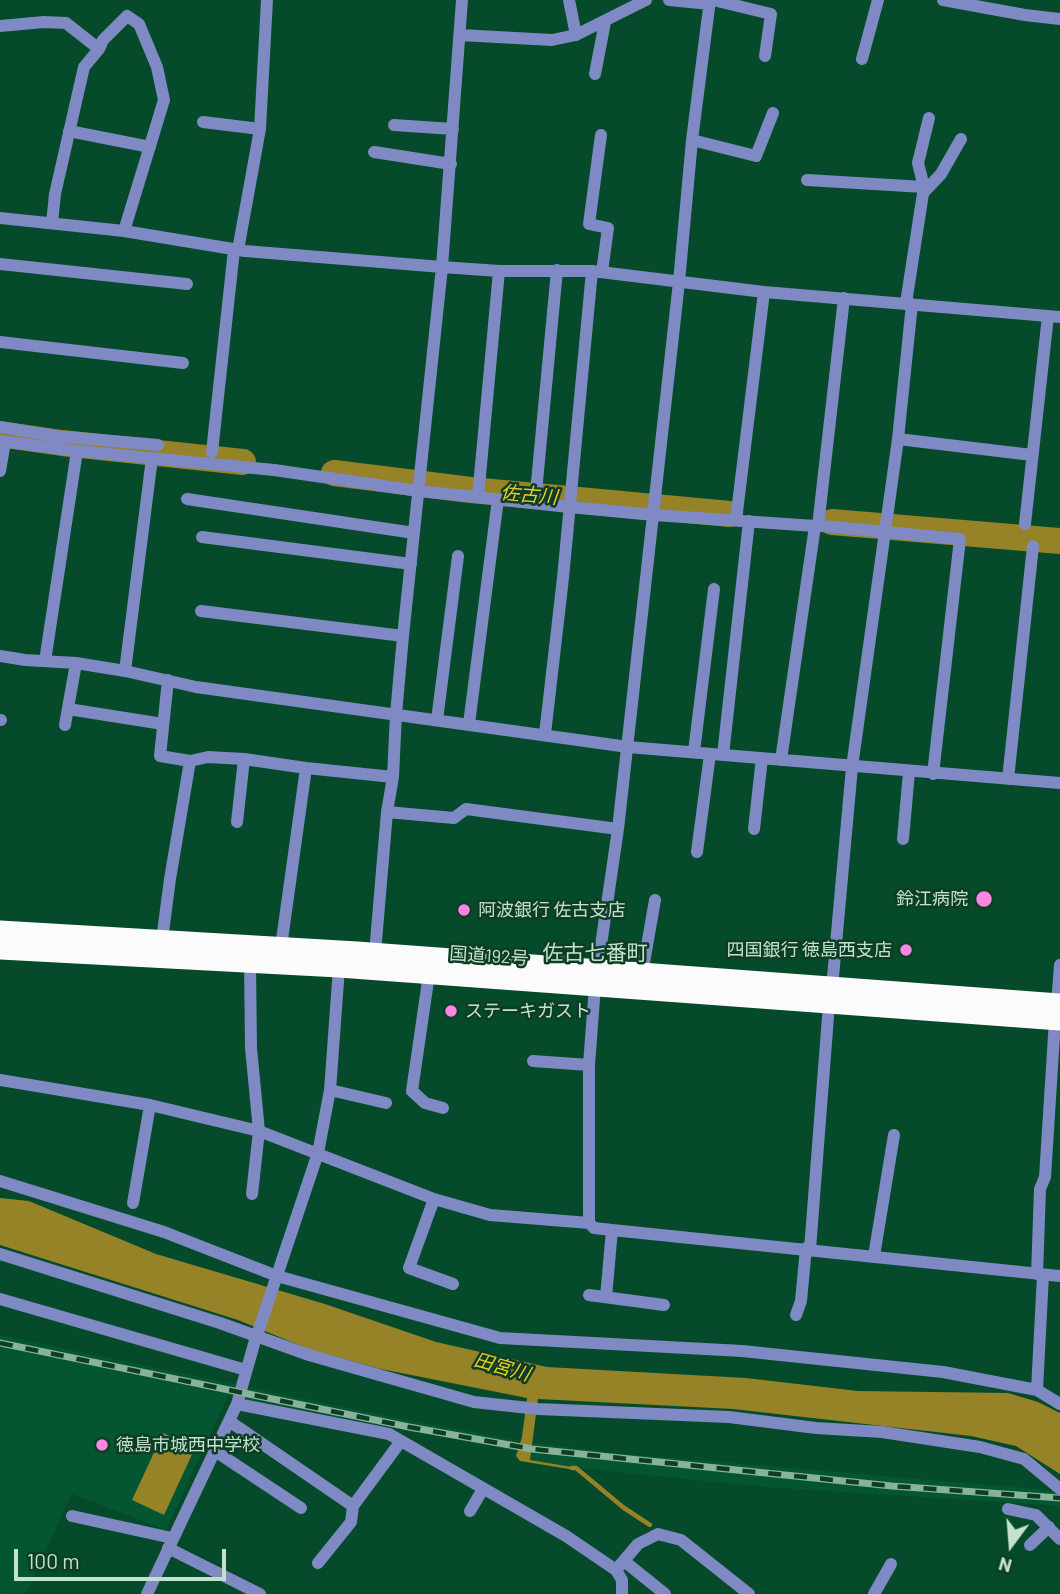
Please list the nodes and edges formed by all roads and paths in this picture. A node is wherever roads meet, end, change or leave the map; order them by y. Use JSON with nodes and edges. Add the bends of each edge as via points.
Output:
{"nodes":[{"id":1,"x":267,"y":0,"type":"edge"},
{"id":2,"x":462,"y":0,"type":"edge"},
{"id":3,"x":569,"y":0,"type":"edge"},
{"id":4,"x":646,"y":0,"type":"edge"},
{"id":5,"x":670,"y":0,"type":"edge"},
{"id":6,"x":878,"y":0,"type":"edge"},
{"id":7,"x":943,"y":0,"type":"edge"},
{"id":8,"x":711,"y":2,"type":"edge"},
{"id":9,"x":1060,"y":19,"type":"edge"},
{"id":10,"x":605,"y":22,"type":"junction"},
{"id":11,"x":0,"y":26,"type":"edge"},
{"id":12,"x":460,"y":35,"type":"junction"},
{"id":13,"x":576,"y":35,"type":"junction"},
{"id":14,"x":99,"y":49,"type":"junction"},
{"id":15,"x":765,"y":56,"type":"dead end"},
{"id":16,"x":862,"y":59,"type":"dead end"},
{"id":17,"x":595,"y":74,"type":"dead end"},
{"id":18,"x":772,"y":114,"type":"dead end"},
{"id":19,"x":929,"y":118,"type":"dead end"},
{"id":20,"x":203,"y":122,"type":"dead end"},
{"id":21,"x":394,"y":125,"type":"dead end"},
{"id":22,"x":260,"y":128,"type":"junction"},
{"id":23,"x":453,"y":129,"type":"junction"},
{"id":24,"x":69,"y":131,"type":"junction"},
{"id":25,"x":601,"y":135,"type":"dead end"},
{"id":26,"x":961,"y":139,"type":"dead end"},
{"id":27,"x":692,"y":140,"type":"junction"},
{"id":28,"x":149,"y":147,"type":"junction"},
{"id":29,"x":374,"y":152,"type":"dead end"},
{"id":30,"x":451,"y":164,"type":"junction"},
{"id":31,"x":807,"y":180,"type":"dead end"},
{"id":32,"x":924,"y":190,"type":"junction"},
{"id":33,"x":0,"y":218,"type":"edge"},
{"id":34,"x":52,"y":223,"type":"junction"},
{"id":35,"x":124,"y":231,"type":"junction"},
{"id":36,"x":236,"y":250,"type":"junction"},
{"id":37,"x":0,"y":264,"type":"edge"},
{"id":38,"x":442,"y":267,"type":"junction"},
{"id":39,"x":557,"y":270,"type":"junction"},
{"id":40,"x":499,"y":271,"type":"junction"},
{"id":41,"x":597,"y":272,"type":"junction"},
{"id":42,"x":679,"y":282,"type":"junction"},
{"id":43,"x":187,"y":284,"type":"dead end"},
{"id":44,"x":764,"y":292,"type":"junction"},
{"id":45,"x":844,"y":298,"type":"junction"},
{"id":46,"x":909,"y":303,"type":"junction"},
{"id":47,"x":1054,"y":317,"type":"edge"},
{"id":48,"x":0,"y":342,"type":"edge"},
{"id":49,"x":183,"y":363,"type":"dead end"},
{"id":50,"x":0,"y":427,"type":"edge"},
{"id":51,"x":898,"y":439,"type":"junction"},
{"id":52,"x":2,"y":442,"type":"edge"},
{"id":53,"x":158,"y":445,"type":"dead end"},
{"id":54,"x":77,"y":451,"type":"junction"},
{"id":55,"x":212,"y":452,"type":"dead end"},
{"id":56,"x":1032,"y":455,"type":"junction"},
{"id":57,"x":152,"y":458,"type":"junction"},
{"id":58,"x":0,"y":471,"type":"edge"},
{"id":59,"x":420,"y":486,"type":"junction"},
{"id":60,"x":479,"y":492,"type":"junction"},
{"id":61,"x":535,"y":498,"type":"junction"},
{"id":62,"x":187,"y":499,"type":"dead end"},
{"id":63,"x":498,"y":499,"type":"junction"},
{"id":64,"x":570,"y":502,"type":"junction"},
{"id":65,"x":654,"y":511,"type":"junction"},
{"id":66,"x":740,"y":517,"type":"junction"},
{"id":67,"x":818,"y":523,"type":"junction"},
{"id":68,"x":1025,"y":524,"type":"dead end"},
{"id":69,"x":885,"y":527,"type":"junction"},
{"id":70,"x":414,"y":533,"type":"junction"},
{"id":71,"x":202,"y":537,"type":"dead end"},
{"id":72,"x":1034,"y":546,"type":"dead end"},
{"id":73,"x":458,"y":556,"type":"dead end"},
{"id":74,"x":411,"y":564,"type":"junction"},
{"id":75,"x":714,"y":589,"type":"dead end"},
{"id":76,"x":201,"y":611,"type":"dead end"},
{"id":77,"x":403,"y":636,"type":"junction"},
{"id":78,"x":0,"y":656,"type":"edge"},
{"id":79,"x":45,"y":661,"type":"junction"},
{"id":80,"x":76,"y":663,"type":"junction"},
{"id":81,"x":125,"y":671,"type":"junction"},
{"id":82,"x":168,"y":680,"type":"junction"},
{"id":83,"x":68,"y":709,"type":"junction"},
{"id":84,"x":396,"y":714,"type":"junction"},
{"id":85,"x":437,"y":720,"type":"junction"},
{"id":86,"x":163,"y":724,"type":"junction"},
{"id":87,"x":469,"y":724,"type":"junction"},
{"id":88,"x":65,"y":725,"type":"dead end"},
{"id":89,"x":545,"y":734,"type":"junction"},
{"id":90,"x":628,"y":747,"type":"junction"},
{"id":91,"x":694,"y":752,"type":"junction"},
{"id":92,"x":716,"y":755,"type":"junction"},
{"id":93,"x":762,"y":758,"type":"junction"},
{"id":94,"x":244,"y":759,"type":"junction"},
{"id":95,"x":781,"y":760,"type":"junction"},
{"id":96,"x":190,"y":761,"type":"junction"},
{"id":97,"x":852,"y":767,"type":"junction"},
{"id":98,"x":306,"y":768,"type":"junction"},
{"id":99,"x":909,"y":772,"type":"junction"},
{"id":100,"x":933,"y":774,"type":"junction"},
{"id":101,"x":393,"y":777,"type":"junction"},
{"id":102,"x":1008,"y":779,"type":"junction"},
{"id":103,"x":1060,"y":783,"type":"edge"},
{"id":104,"x":387,"y":812,"type":"junction"},
{"id":105,"x":237,"y":822,"type":"dead end"},
{"id":106,"x":618,"y":829,"type":"junction"},
{"id":107,"x":754,"y":829,"type":"dead end"},
{"id":108,"x":903,"y":839,"type":"dead end"},
{"id":109,"x":697,"y":852,"type":"dead end"},
{"id":110,"x":655,"y":901,"type":"dead end"},
{"id":111,"x":0,"y":931,"type":"edge"},
{"id":112,"x":162,"y":940,"type":"junction"},
{"id":113,"x":281,"y":947,"type":"junction"},
{"id":114,"x":0,"y":949,"type":"edge"},
{"id":115,"x":375,"y":953,"type":"junction"},
{"id":116,"x":250,"y":962,"type":"junction"},
{"id":117,"x":1060,"y":965,"type":"edge"},
{"id":118,"x":339,"y":968,"type":"junction"},
{"id":119,"x":429,"y":974,"type":"junction"},
{"id":120,"x":642,"y":974,"type":"junction"},
{"id":121,"x":596,"y":978,"type":"junction"},
{"id":122,"x":830,"y":996,"type":"junction"},
{"id":123,"x":1058,"y":1012,"type":"edge"},
{"id":124,"x":533,"y":1061,"type":"dead end"},
{"id":125,"x":589,"y":1065,"type":"junction"},
{"id":126,"x":0,"y":1080,"type":"edge"},
{"id":127,"x":330,"y":1090,"type":"junction"},
{"id":128,"x":386,"y":1103,"type":"dead end"},
{"id":129,"x":150,"y":1105,"type":"junction"},
{"id":130,"x":443,"y":1108,"type":"dead end"},
{"id":131,"x":259,"y":1131,"type":"junction"},
{"id":132,"x":894,"y":1135,"type":"dead end"},
{"id":133,"x":318,"y":1153,"type":"junction"},
{"id":134,"x":0,"y":1181,"type":"edge"},
{"id":135,"x":252,"y":1194,"type":"dead end"},
{"id":136,"x":434,"y":1199,"type":"junction"},
{"id":137,"x":133,"y":1203,"type":"dead end"},
{"id":138,"x":589,"y":1223,"type":"junction"},
{"id":139,"x":612,"y":1230,"type":"junction"},
{"id":140,"x":808,"y":1249,"type":"junction"},
{"id":141,"x":0,"y":1255,"type":"edge"},
{"id":142,"x":874,"y":1256,"type":"junction"},
{"id":143,"x":1040,"y":1275,"type":"junction"},
{"id":144,"x":1060,"y":1276,"type":"edge"},
{"id":145,"x":276,"y":1278,"type":"junction"},
{"id":146,"x":453,"y":1284,"type":"dead end"},
{"id":147,"x":589,"y":1295,"type":"dead end"},
{"id":148,"x":606,"y":1297,"type":"junction"},
{"id":149,"x":0,"y":1300,"type":"edge"},
{"id":150,"x":664,"y":1305,"type":"dead end"},
{"id":151,"x":796,"y":1315,"type":"dead end"},
{"id":152,"x":258,"y":1334,"type":"junction"},
{"id":153,"x":246,"y":1370,"type":"junction"},
{"id":154,"x":1037,"y":1390,"type":"junction"},
{"id":155,"x":237,"y":1404,"type":"junction"},
{"id":156,"x":1060,"y":1404,"type":"edge"},
{"id":157,"x":229,"y":1420,"type":"junction"},
{"id":158,"x":401,"y":1441,"type":"junction"},
{"id":159,"x":215,"y":1451,"type":"junction"},
{"id":160,"x":483,"y":1489,"type":"junction"},
{"id":161,"x":1060,"y":1489,"type":"edge"},
{"id":162,"x":353,"y":1506,"type":"junction"},
{"id":163,"x":301,"y":1508,"type":"dead end"},
{"id":164,"x":1008,"y":1509,"type":"dead end"},
{"id":165,"x":470,"y":1511,"type":"dead end"},
{"id":166,"x":72,"y":1516,"type":"dead end"},
{"id":167,"x":1049,"y":1527,"type":"junction"},
{"id":168,"x":1060,"y":1539,"type":"edge"},
{"id":169,"x":170,"y":1543,"type":"junction"},
{"id":170,"x":1030,"y":1545,"type":"dead end"},
{"id":171,"x":318,"y":1563,"type":"dead end"},
{"id":172,"x":891,"y":1564,"type":"dead end"},
{"id":173,"x":620,"y":1565,"type":"junction"},
{"id":174,"x":147,"y":1594,"type":"edge"},
{"id":175,"x":260,"y":1594,"type":"edge"},
{"id":176,"x":622,"y":1594,"type":"edge"},
{"id":177,"x":665,"y":1594,"type":"edge"},
{"id":178,"x":749,"y":1594,"type":"edge"},
{"id":179,"x":874,"y":1594,"type":"edge"}],
"edges":[{"from":1,"to":22,"type":"street"},
{"from":2,"to":12,"type":"street"},
{"from":3,"to":13,"type":"street"},
{"from":4,"to":10,"type":"street"},
{"from":5,"to":8,"type":"street"},
{"from":6,"to":16,"type":"street"},
{"from":7,"to":9,"type":"street"},
{"from":8,"to":15,"type":"street","via":[[771,14]]},
{"from":8,"to":27,"type":"street"},
{"from":10,"to":13,"type":"street"},
{"from":10,"to":17,"type":"street"},
{"from":11,"to":14,"type":"street","via":[[66,23]]},
{"from":12,"to":13,"type":"street","via":[[552,40]]},
{"from":12,"to":23,"type":"street"},
{"from":14,"to":24,"type":"street","via":[[84,67]]},
{"from":14,"to":28,"type":"street","via":[[127,16],[139,24],[157,66],[164,100]]},
{"from":18,"to":27,"type":"street","via":[[756,156]]},
{"from":19,"to":32,"type":"street","via":[[918,163]]},
{"from":20,"to":22,"type":"street"},
{"from":21,"to":23,"type":"street"},
{"from":22,"to":36,"type":"street"},
{"from":23,"to":30,"type":"street"},
{"from":24,"to":28,"type":"street"},
{"from":24,"to":34,"type":"street"},
{"from":25,"to":41,"type":"street","via":[[589,224],[608,228]]},
{"from":26,"to":32,"type":"street","via":[[941,174]]},
{"from":27,"to":42,"type":"street"},
{"from":28,"to":35,"type":"street"},
{"from":29,"to":30,"type":"street"},
{"from":30,"to":38,"type":"street"},
{"from":31,"to":32,"type":"street"},
{"from":32,"to":46,"type":"street"},
{"from":33,"to":34,"type":"street"},
{"from":34,"to":35,"type":"street"},
{"from":35,"to":36,"type":"street"},
{"from":36,"to":38,"type":"street"},
{"from":36,"to":55,"type":"street"},
{"from":37,"to":43,"type":"street"},
{"from":38,"to":40,"type":"street"},
{"from":38,"to":59,"type":"street"},
{"from":39,"to":40,"type":"street"},
{"from":39,"to":41,"type":"street"},
{"from":39,"to":61,"type":"street"},
{"from":40,"to":60,"type":"street"},
{"from":41,"to":42,"type":"street"},
{"from":41,"to":64,"type":"street"},
{"from":42,"to":44,"type":"street"},
{"from":42,"to":65,"type":"street"},
{"from":44,"to":45,"type":"street"},
{"from":44,"to":66,"type":"street"},
{"from":45,"to":46,"type":"street"},
{"from":45,"to":67,"type":"street"},
{"from":46,"to":47,"type":"street"},
{"from":46,"to":51,"type":"street"},
{"from":47,"to":56,"type":"street"},
{"from":48,"to":49,"type":"street"},
{"from":50,"to":53,"type":"street"},
{"from":51,"to":56,"type":"street"},
{"from":51,"to":69,"type":"street"},
{"from":52,"to":54,"type":"street"},
{"from":52,"to":58,"type":"street"},
{"from":54,"to":57,"type":"street"},
{"from":54,"to":79,"type":"street"},
{"from":56,"to":68,"type":"street"},
{"from":57,"to":59,"type":"street"},
{"from":57,"to":81,"type":"street"},
{"from":59,"to":60,"type":"street"},
{"from":59,"to":70,"type":"street"},
{"from":60,"to":63,"type":"street"},
{"from":61,"to":63,"type":"street"},
{"from":61,"to":64,"type":"street"},
{"from":62,"to":70,"type":"street"},
{"from":63,"to":87,"type":"street"},
{"from":64,"to":65,"type":"street"},
{"from":64,"to":89,"type":"street"},
{"from":65,"to":66,"type":"street"},
{"from":65,"to":90,"type":"street"},
{"from":66,"to":67,"type":"street"},
{"from":66,"to":92,"type":"street"},
{"from":67,"to":69,"type":"street"},
{"from":67,"to":95,"type":"street"},
{"from":69,"to":97,"type":"street"},
{"from":69,"to":100,"type":"street","via":[[960,539]]},
{"from":70,"to":74,"type":"street"},
{"from":71,"to":74,"type":"street"},
{"from":72,"to":102,"type":"street"},
{"from":73,"to":85,"type":"street"},
{"from":74,"to":77,"type":"street"},
{"from":75,"to":91,"type":"street"},
{"from":76,"to":77,"type":"street"},
{"from":77,"to":84,"type":"street"},
{"from":78,"to":79,"type":"street"},
{"from":79,"to":80,"type":"street"},
{"from":80,"to":81,"type":"street"},
{"from":80,"to":83,"type":"street"},
{"from":81,"to":82,"type":"street"},
{"from":82,"to":84,"type":"street"},
{"from":82,"to":86,"type":"street"},
{"from":83,"to":86,"type":"street"},
{"from":83,"to":88,"type":"street"},
{"from":84,"to":85,"type":"street"},
{"from":84,"to":101,"type":"street"},
{"from":85,"to":87,"type":"street"},
{"from":86,"to":96,"type":"street","via":[[160,755]]},
{"from":87,"to":89,"type":"street"},
{"from":89,"to":90,"type":"street"},
{"from":90,"to":91,"type":"street"},
{"from":90,"to":106,"type":"street"},
{"from":91,"to":92,"type":"street"},
{"from":92,"to":93,"type":"street"},
{"from":92,"to":109,"type":"street"},
{"from":93,"to":95,"type":"street"},
{"from":93,"to":107,"type":"street"},
{"from":94,"to":96,"type":"street"},
{"from":94,"to":98,"type":"street"},
{"from":94,"to":105,"type":"street"},
{"from":95,"to":97,"type":"street"},
{"from":96,"to":112,"type":"street"},
{"from":97,"to":99,"type":"street"},
{"from":97,"to":122,"type":"street"},
{"from":98,"to":101,"type":"street"},
{"from":98,"to":113,"type":"street"},
{"from":99,"to":100,"type":"street"},
{"from":99,"to":108,"type":"street"},
{"from":100,"to":102,"type":"street"},
{"from":101,"to":104,"type":"street"},
{"from":102,"to":103,"type":"street"},
{"from":104,"to":106,"type":"street","via":[[454,818],[466,809]]},
{"from":104,"to":115,"type":"street"},
{"from":106,"to":121,"type":"street"},
{"from":110,"to":120,"type":"street"},
{"from":111,"to":112,"type":"highway","name":"国道192号"},
{"from":112,"to":113,"type":"highway","name":"国道192号"},
{"from":113,"to":115,"type":"highway","name":"国道192号"},
{"from":114,"to":116,"type":"highway","name":"国道192号"},
{"from":115,"to":121,"type":"highway","name":"国道192号"},
{"from":116,"to":118,"type":"highway","name":"国道192号"},
{"from":116,"to":131,"type":"street","via":[[251,1048]]},
{"from":117,"to":123,"type":"street"},
{"from":118,"to":119,"type":"highway","name":"国道192号"},
{"from":118,"to":127,"type":"street"},
{"from":119,"to":121,"type":"highway","name":"国道192号"},
{"from":119,"to":130,"type":"street","via":[[412,1091],[425,1103]]},
{"from":120,"to":121,"type":"highway","name":"国道192号"},
{"from":120,"to":122,"type":"highway","name":"国道192号"},
{"from":121,"to":122,"type":"highway","name":"国道192号"},
{"from":121,"to":125,"type":"street"},
{"from":122,"to":123,"type":"highway","name":"国道192号"},
{"from":122,"to":140,"type":"street"},
{"from":123,"to":143,"type":"street","via":[[1045,1177],[1040,1189]]},
{"from":124,"to":125,"type":"street"},
{"from":125,"to":138,"type":"street"},
{"from":126,"to":129,"type":"street"},
{"from":127,"to":128,"type":"street"},
{"from":127,"to":133,"type":"street"},
{"from":129,"to":131,"type":"street"},
{"from":129,"to":137,"type":"street"},
{"from":131,"to":133,"type":"street"},
{"from":131,"to":135,"type":"street"},
{"from":132,"to":142,"type":"street"},
{"from":133,"to":136,"type":"street"},
{"from":133,"to":145,"type":"street"},
{"from":134,"to":145,"type":"street","via":[[164,1232]]},
{"from":136,"to":138,"type":"street","via":[[490,1215]]},
{"from":136,"to":146,"type":"street","via":[[409,1268]]},
{"from":138,"to":139,"type":"street"},
{"from":139,"to":140,"type":"street"},
{"from":139,"to":148,"type":"street"},
{"from":140,"to":142,"type":"street"},
{"from":140,"to":151,"type":"street"},
{"from":141,"to":152,"type":"street"},
{"from":142,"to":143,"type":"street"},
{"from":143,"to":144,"type":"street"},
{"from":143,"to":154,"type":"street"},
{"from":145,"to":152,"type":"street"},
{"from":145,"to":154,"type":"street","via":[[500,1338],[742,1351],[943,1372]]},
{"from":147,"to":148,"type":"street"},
{"from":148,"to":150,"type":"street"},
{"from":149,"to":153,"type":"street"},
{"from":152,"to":153,"type":"street"},
{"from":152,"to":161,"type":"street","via":[[309,1355],[474,1402],[729,1417],[882,1432],[1024,1459]]},
{"from":153,"to":155,"type":"street"},
{"from":154,"to":156,"type":"street"},
{"from":155,"to":157,"type":"street"},
{"from":155,"to":158,"type":"street","via":[[389,1434]]},
{"from":157,"to":159,"type":"street"},
{"from":157,"to":162,"type":"street"},
{"from":158,"to":160,"type":"street"},
{"from":158,"to":162,"type":"street"},
{"from":159,"to":163,"type":"street"},
{"from":159,"to":169,"type":"street"},
{"from":160,"to":165,"type":"street"},
{"from":160,"to":173,"type":"street"},
{"from":162,"to":171,"type":"street","via":[[351,1522]]},
{"from":164,"to":167,"type":"street","via":[[1037,1515]]},
{"from":166,"to":169,"type":"street"},
{"from":167,"to":168,"type":"street"},
{"from":167,"to":170,"type":"street"},
{"from":169,"to":174,"type":"street"},
{"from":169,"to":175,"type":"street"},
{"from":172,"to":179,"type":"street"},
{"from":173,"to":176,"type":"street"},
{"from":173,"to":177,"type":"street"},
{"from":173,"to":178,"type":"street","via":[[638,1544],[657,1534],[681,1540]]}]}
